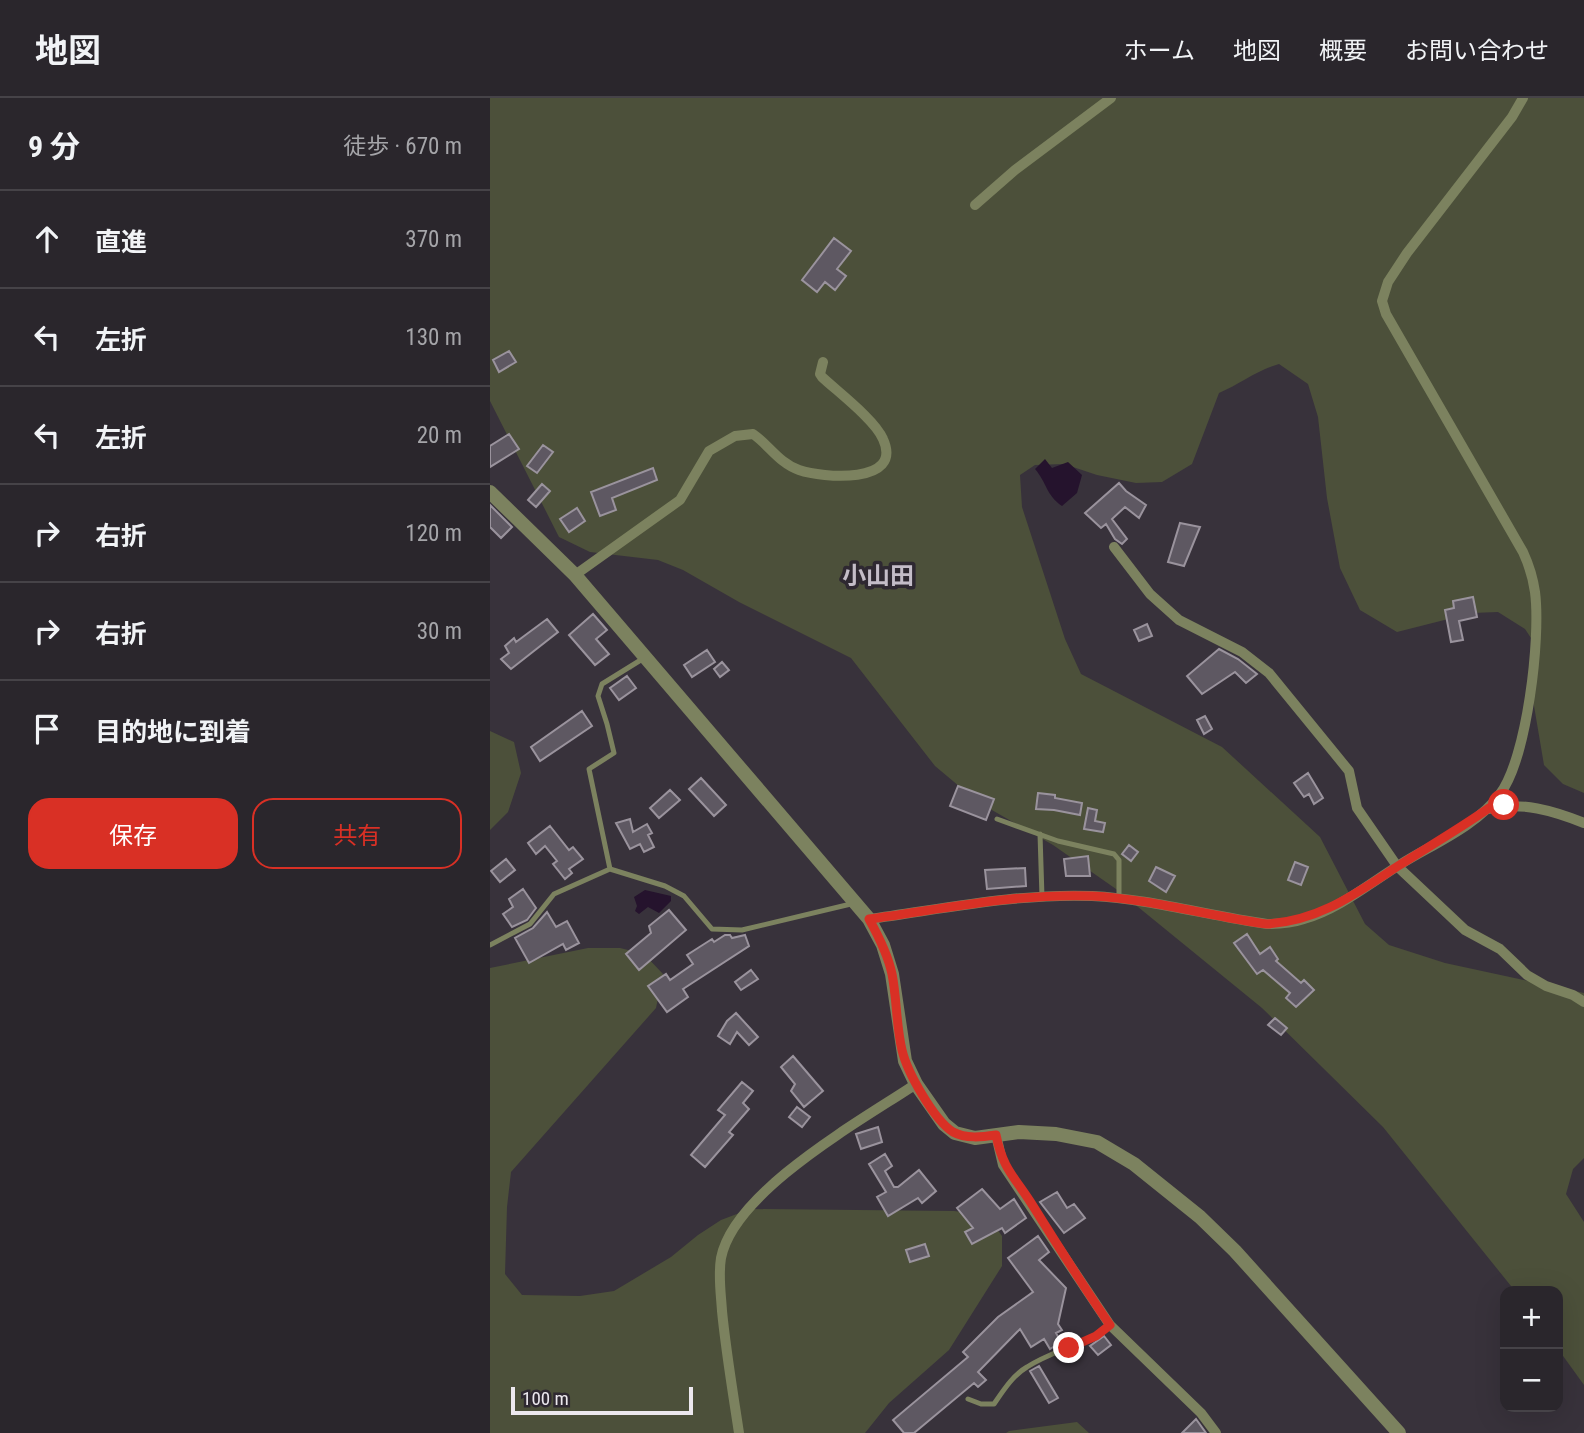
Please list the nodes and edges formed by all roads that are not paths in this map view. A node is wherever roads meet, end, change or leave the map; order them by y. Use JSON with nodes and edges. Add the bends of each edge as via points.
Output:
{"nodes":[{"id":1,"x":1111,"y":98,"type":"edge"},
{"id":2,"x":1524,"y":98,"type":"edge"},
{"id":3,"x":975,"y":205,"type":"dead end"},
{"id":4,"x":823,"y":362,"type":"dead end"},
{"id":5,"x":490,"y":492,"type":"edge"},
{"id":6,"x":1114,"y":547,"type":"dead end"},
{"id":7,"x":575,"y":575,"type":"junction"},
{"id":8,"x":645,"y":657,"type":"junction"},
{"id":9,"x":1489,"y":808,"type":"junction"},
{"id":10,"x":997,"y":819,"type":"dead end"},
{"id":11,"x":1584,"y":823,"type":"edge"},
{"id":12,"x":1040,"y":834,"type":"junction"},
{"id":13,"x":1398,"y":866,"type":"junction"},
{"id":14,"x":610,"y":869,"type":"junction"},
{"id":15,"x":1042,"y":897,"type":"junction"},
{"id":16,"x":1119,"y":898,"type":"junction"},
{"id":17,"x":857,"y":903,"type":"junction"},
{"id":18,"x":869,"y":919,"type":"junction"},
{"id":19,"x":490,"y":945,"type":"edge"},
{"id":20,"x":1584,"y":1002,"type":"edge"},
{"id":21,"x":916,"y":1084,"type":"junction"},
{"id":22,"x":996,"y":1135,"type":"junction"},
{"id":23,"x":1110,"y":1325,"type":"junction"},
{"id":24,"x":968,"y":1399,"type":"dead end"},
{"id":25,"x":739,"y":1433,"type":"edge"},
{"id":26,"x":1216,"y":1433,"type":"edge"},
{"id":27,"x":1399,"y":1433,"type":"edge"}],
"edges":[{"from":1,"to":3,"type":"street"},
{"from":2,"to":9,"type":"street","via":[[1407,253],[1382,301],[1532,572],[1535,636],[1528,708],[1510,776]]},
{"from":4,"to":7,"type":"street","via":[[822,377],[883,439],[883,463],[873,472],[840,477],[798,470],[753,434],[735,436],[709,452],[680,500]]},
{"from":5,"to":7,"type":"street"},
{"from":6,"to":13,"type":"street","via":[[1150,594],[1179,620],[1242,652],[1269,673],[1349,771],[1357,808]]},
{"from":7,"to":8,"type":"street"},
{"from":8,"to":14,"type":"lane","via":[[602,684],[598,696],[614,753],[589,769]]},
{"from":8,"to":17,"type":"street"},
{"from":9,"to":11,"type":"street","via":[[1530,807]]},
{"from":9,"to":13,"type":"street"},
{"from":10,"to":12,"type":"lane"},
{"from":12,"to":15,"type":"lane"},
{"from":12,"to":16,"type":"lane","via":[[1114,854],[1119,860]]},
{"from":13,"to":16,"type":"street","via":[[1343,901],[1285,923],[1233,920]]},
{"from":13,"to":20,"type":"street","via":[[1465,930],[1500,949],[1527,975]]},
{"from":14,"to":17,"type":"lane","via":[[684,896],[712,929],[742,930]]},
{"from":14,"to":19,"type":"lane","via":[[554,894],[530,924]]},
{"from":15,"to":16,"type":"street"},
{"from":15,"to":18,"type":"street"},
{"from":17,"to":18,"type":"street"},
{"from":18,"to":21,"type":"street","via":[[892,974],[901,1048]]},
{"from":21,"to":22,"type":"street","via":[[944,1124],[956,1133],[975,1138]]},
{"from":21,"to":25,"type":"street","via":[[814,1151],[742,1215],[729,1237],[721,1257],[720,1284]]},
{"from":22,"to":23,"type":"street","via":[[1003,1165]]},
{"from":22,"to":27,"type":"street","via":[[1056,1134],[1097,1142],[1134,1164],[1235,1251]]},
{"from":23,"to":24,"type":"lane","via":[[1096,1336],[1025,1367],[994,1404]]},
{"from":23,"to":26,"type":"street"}]}
